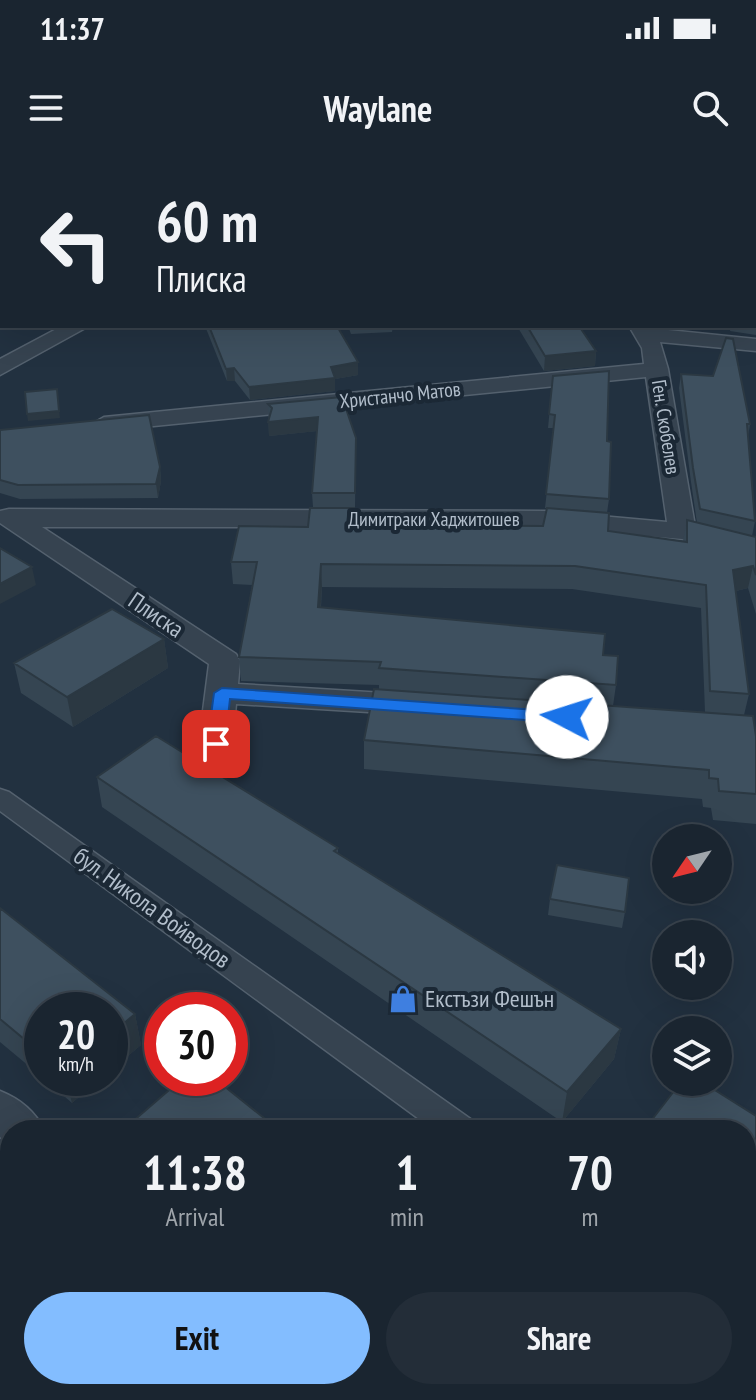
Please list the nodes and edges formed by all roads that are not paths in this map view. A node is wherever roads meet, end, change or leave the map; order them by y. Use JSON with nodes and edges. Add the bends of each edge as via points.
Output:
{"nodes":[{"id":1,"x":74,"y":328,"type":"edge"},
{"id":2,"x":643,"y":330,"type":"edge"},
{"id":3,"x":756,"y":345,"type":"edge"},
{"id":4,"x":0,"y":368,"type":"edge"},
{"id":5,"x":657,"y":369,"type":"junction"},
{"id":6,"x":78,"y":427,"type":"edge"},
{"id":7,"x":7,"y":516,"type":"edge"},
{"id":8,"x":682,"y":531,"type":"junction"},
{"id":9,"x":756,"y":548,"type":"edge"},
{"id":10,"x":222,"y":693,"type":"junction"},
{"id":11,"x":441,"y":707,"type":"edge"},
{"id":12,"x":213,"y":765,"type":"dead end"},
{"id":13,"x":0,"y":798,"type":"edge"},
{"id":14,"x":446,"y":1120,"type":"edge"}],
"edges":[{"from":1,"to":4,"type":"street"},
{"from":2,"to":3,"type":"street"},
{"from":2,"to":5,"type":"street","name":"Ген. Скобелев"},
{"from":5,"to":6,"type":"street","name":"Христанчо Матов"},
{"from":5,"to":8,"type":"street","name":"Ген. Скобелев"},
{"from":7,"to":8,"type":"street","name":"Димитраки Хаджитошев","via":[[545,519]]},
{"from":7,"to":10,"type":"street","name":"Плиска","via":[[225,661]]},
{"from":8,"to":9,"type":"street","name":"Димитраки Хаджитошев"},
{"from":10,"to":11,"type":"street"},
{"from":10,"to":12,"type":"street","name":"Плиска"},
{"from":13,"to":14,"type":"street","name":"бул. Никола Войводов"}]}
